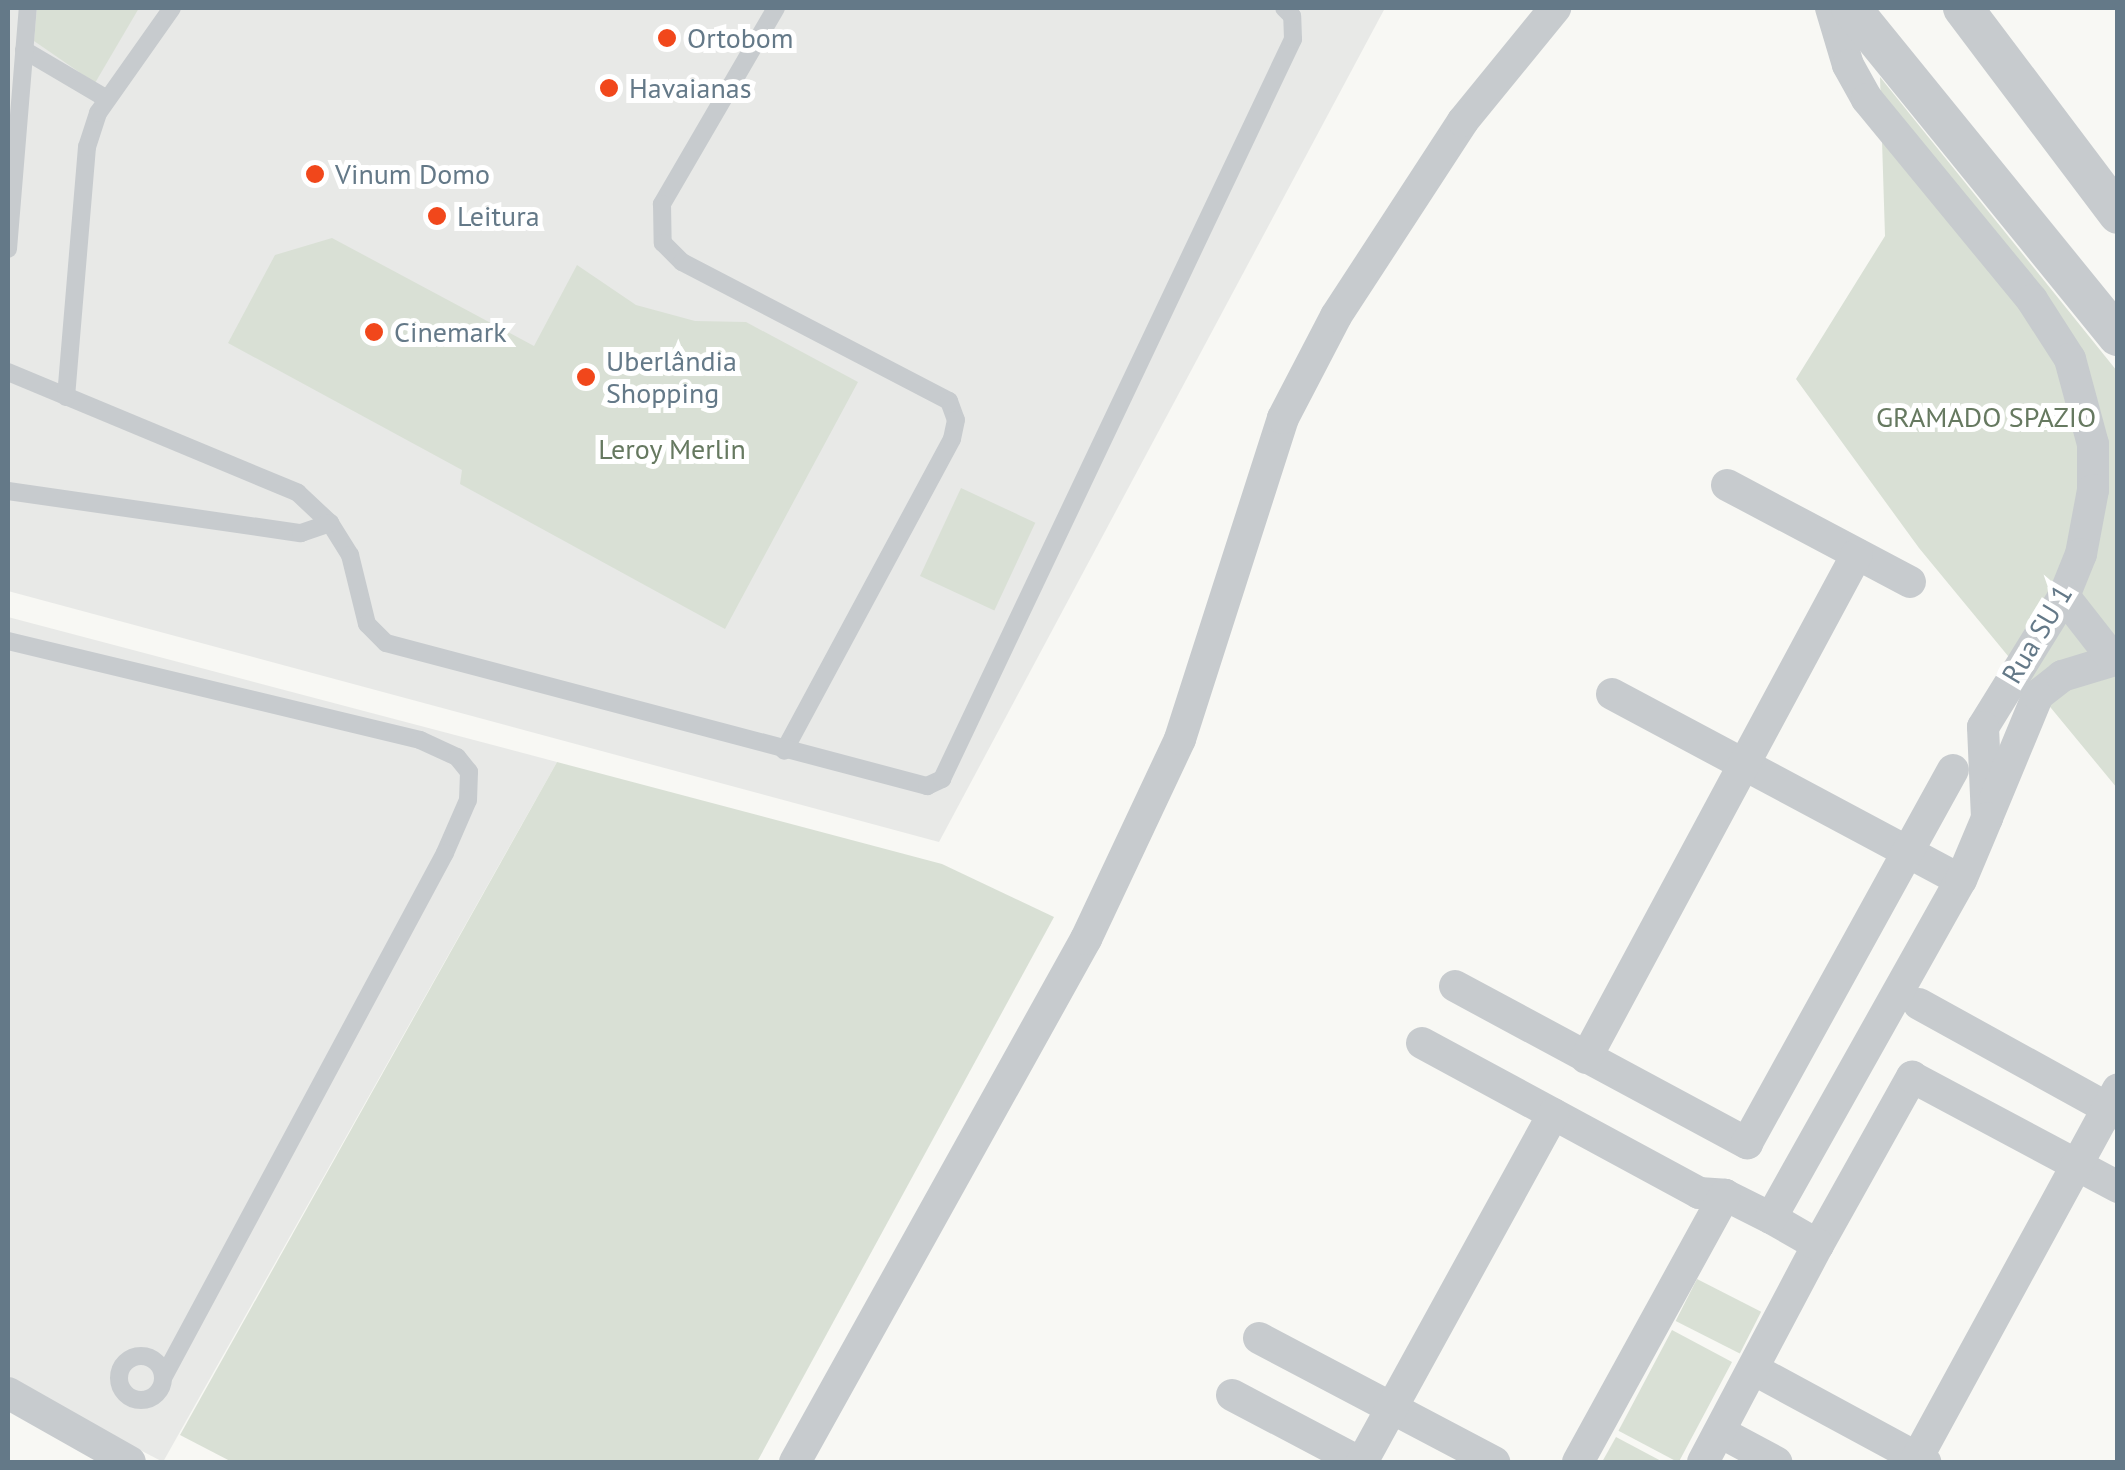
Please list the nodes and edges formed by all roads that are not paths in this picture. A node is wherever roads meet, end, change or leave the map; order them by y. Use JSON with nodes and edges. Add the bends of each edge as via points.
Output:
{"nodes":[{"id":1,"x":28,"y":8,"type":"edge"},
{"id":2,"x":172,"y":8,"type":"edge"},
{"id":3,"x":776,"y":8,"type":"edge"},
{"id":4,"x":1284,"y":8,"type":"edge"},
{"id":5,"x":1555,"y":8,"type":"edge"},
{"id":6,"x":1831,"y":8,"type":"edge"},
{"id":7,"x":1850,"y":8,"type":"edge"},
{"id":8,"x":1962,"y":8,"type":"edge"},
{"id":9,"x":24,"y":50,"type":"junction"},
{"id":10,"x":108,"y":99,"type":"junction"},
{"id":11,"x":2118,"y":214,"type":"edge"},
{"id":12,"x":8,"y":250,"type":"edge"},
{"id":13,"x":2118,"y":336,"type":"edge"},
{"id":14,"x":8,"y":372,"type":"edge"},
{"id":15,"x":66,"y":396,"type":"junction"},
{"id":16,"x":1727,"y":485,"type":"dead end"},
{"id":17,"x":8,"y":491,"type":"edge"},
{"id":18,"x":330,"y":523,"type":"junction"},
{"id":19,"x":1858,"y":554,"type":"junction"},
{"id":20,"x":1910,"y":582,"type":"dead end"},
{"id":21,"x":2064,"y":596,"type":"junction"},
{"id":22,"x":8,"y":640,"type":"edge"},
{"id":23,"x":2116,"y":659,"type":"edge"},
{"id":24,"x":1612,"y":694,"type":"dead end"},
{"id":25,"x":784,"y":751,"type":"junction"},
{"id":26,"x":1743,"y":764,"type":"junction"},
{"id":27,"x":1953,"y":770,"type":"dead end"},
{"id":28,"x":1987,"y":818,"type":"junction"},
{"id":29,"x":1908,"y":852,"type":"junction"},
{"id":30,"x":1961,"y":880,"type":"junction"},
{"id":31,"x":1455,"y":986,"type":"dead end"},
{"id":32,"x":1919,"y":1004,"type":"dead end"},
{"id":33,"x":1422,"y":1043,"type":"dead end"},
{"id":34,"x":1586,"y":1058,"type":"junction"},
{"id":35,"x":2114,"y":1104,"type":"edge"},
{"id":36,"x":1553,"y":1114,"type":"junction"},
{"id":37,"x":2077,"y":1164,"type":"junction"},
{"id":38,"x":2118,"y":1187,"type":"edge"},
{"id":39,"x":1725,"y":1195,"type":"junction"},
{"id":40,"x":1771,"y":1218,"type":"junction"},
{"id":41,"x":1818,"y":1245,"type":"junction"},
{"id":42,"x":189,"y":1335,"type":"junction"},
{"id":43,"x":1259,"y":1338,"type":"dead end"},
{"id":44,"x":154,"y":1360,"type":"junction"},
{"id":45,"x":1754,"y":1369,"type":"junction"},
{"id":46,"x":163,"y":1378,"type":"junction"},
{"id":47,"x":8,"y":1393,"type":"edge"},
{"id":48,"x":1232,"y":1396,"type":"dead end"},
{"id":49,"x":1393,"y":1408,"type":"junction"},
{"id":50,"x":1720,"y":1432,"type":"junction"},
{"id":51,"x":1921,"y":1460,"type":"edge"},
{"id":52,"x":130,"y":1462,"type":"edge"},
{"id":53,"x":796,"y":1462,"type":"edge"},
{"id":54,"x":1361,"y":1462,"type":"edge"},
{"id":55,"x":1494,"y":1462,"type":"edge"},
{"id":56,"x":1578,"y":1462,"type":"edge"},
{"id":57,"x":1703,"y":1462,"type":"edge"},
{"id":58,"x":1776,"y":1462,"type":"edge"}],
"edges":[{"from":1,"to":9,"type":"lane"},
{"from":2,"to":10,"type":"lane"},
{"from":3,"to":25,"type":"lane","via":[[662,204],[663,243],[682,262],[949,402],[956,420],[952,439]]},
{"from":4,"to":25,"type":"lane","via":[[1292,16],[1293,39],[942,779],[927,786]]},
{"from":5,"to":53,"type":"street","via":[[1463,121],[1336,316],[1292,401],[1248,511],[1164,773],[1086,939]]},
{"from":6,"to":21,"type":"street","name":"Rua SU 1","via":[[1848,65],[1867,99],[2032,300],[2070,358],[2094,478],[2082,554]]},
{"from":7,"to":13,"type":"street"},
{"from":8,"to":11,"type":"street"},
{"from":9,"to":10,"type":"lane"},
{"from":9,"to":12,"type":"lane"},
{"from":10,"to":15,"type":"lane","via":[[88,147]]},
{"from":14,"to":15,"type":"lane"},
{"from":15,"to":18,"type":"lane","via":[[298,493]]},
{"from":16,"to":19,"type":"street"},
{"from":17,"to":18,"type":"lane","via":[[302,533]]},
{"from":18,"to":25,"type":"lane","via":[[350,555],[367,624],[386,643]]},
{"from":19,"to":20,"type":"street"},
{"from":19,"to":26,"type":"street"},
{"from":21,"to":23,"type":"street"},
{"from":21,"to":28,"type":"street","name":"Rua SU 1","via":[[1983,727]]},
{"from":22,"to":42,"type":"lane","via":[[420,740],[456,756],[468,772],[468,800],[444,852]]},
{"from":23,"to":28,"type":"street","name":"Rua SU 1","via":[[2062,676],[2038,696]]},
{"from":24,"to":26,"type":"street"},
{"from":26,"to":29,"type":"street"},
{"from":26,"to":34,"type":"street"},
{"from":27,"to":29,"type":"street"},
{"from":28,"to":30,"type":"street"},
{"from":29,"to":30,"type":"street"},
{"from":29,"to":34,"type":"street","via":[[1748,1143]]},
{"from":30,"to":40,"type":"street"},
{"from":31,"to":34,"type":"street"},
{"from":32,"to":35,"type":"street"},
{"from":33,"to":36,"type":"street"},
{"from":35,"to":37,"type":"street"},
{"from":36,"to":39,"type":"street","via":[[1698,1192]]},
{"from":36,"to":49,"type":"street"},
{"from":37,"to":38,"type":"street"},
{"from":37,"to":41,"type":"street","via":[[1912,1077]]},
{"from":37,"to":51,"type":"street"},
{"from":39,"to":40,"type":"street"},
{"from":39,"to":56,"type":"street"},
{"from":40,"to":41,"type":"street"},
{"from":41,"to":45,"type":"street"},
{"from":42,"to":44,"type":"lane"},
{"from":42,"to":46,"type":"lane"},
{"from":43,"to":49,"type":"street"},
{"from":44,"to":46,"type":"lane"},
{"from":44,"to":46,"type":"lane","via":[[128,1361],[120,1372],[122,1389],[134,1400],[148,1399]]},
{"from":45,"to":50,"type":"street"},
{"from":45,"to":51,"type":"street"},
{"from":47,"to":52,"type":"street"},
{"from":48,"to":54,"type":"street"},
{"from":49,"to":54,"type":"street"},
{"from":49,"to":55,"type":"street"},
{"from":50,"to":57,"type":"street"},
{"from":50,"to":58,"type":"street"}]}
